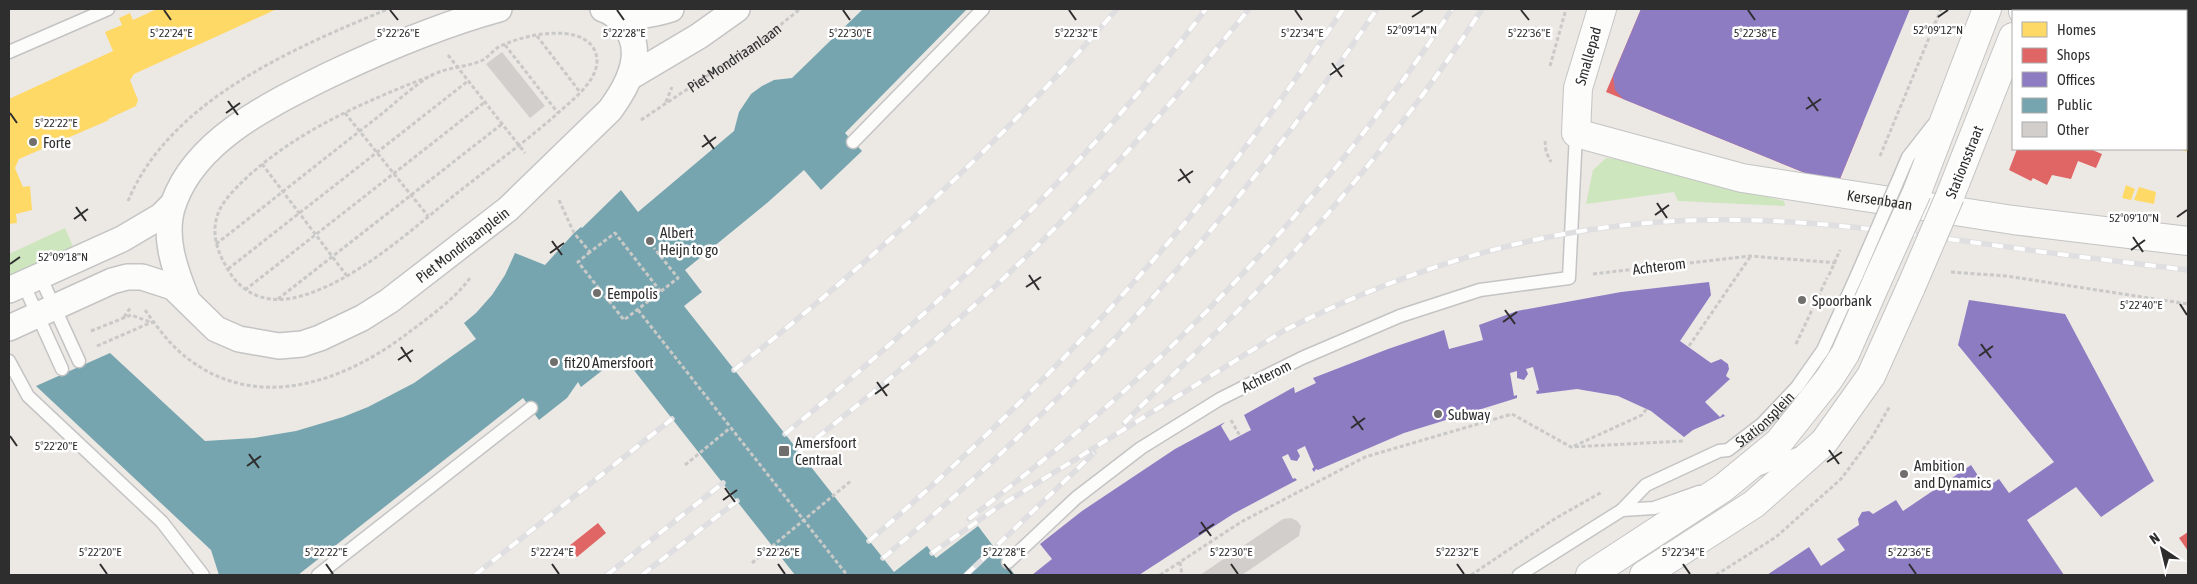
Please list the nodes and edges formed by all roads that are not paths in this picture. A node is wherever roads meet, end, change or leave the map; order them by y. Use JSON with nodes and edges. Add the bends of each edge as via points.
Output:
{"nodes":[{"id":1,"x":108,"y":9,"type":"edge"},
{"id":2,"x":499,"y":9,"type":"edge"},
{"id":3,"x":671,"y":9,"type":"edge"},
{"id":4,"x":737,"y":9,"type":"edge"},
{"id":5,"x":983,"y":9,"type":"edge"},
{"id":6,"x":1602,"y":9,"type":"edge"},
{"id":7,"x":1987,"y":9,"type":"edge"},
{"id":8,"x":608,"y":11,"type":"edge"},
{"id":9,"x":2012,"y":40,"type":"edge"},
{"id":10,"x":9,"y":52,"type":"edge"},
{"id":11,"x":630,"y":76,"type":"junction"},
{"id":12,"x":1576,"y":133,"type":"junction"},
{"id":13,"x":853,"y":142,"type":"dead end"},
{"id":14,"x":173,"y":204,"type":"junction"},
{"id":15,"x":2188,"y":242,"type":"edge"},
{"id":16,"x":1867,"y":278,"type":"junction"},
{"id":17,"x":24,"y":283,"type":"edge"},
{"id":18,"x":186,"y":298,"type":"junction"},
{"id":19,"x":46,"y":311,"type":"junction"},
{"id":20,"x":9,"y":328,"type":"edge"},
{"id":21,"x":9,"y":361,"type":"edge"},
{"id":22,"x":79,"y":361,"type":"dead end"},
{"id":23,"x":62,"y":369,"type":"dead end"},
{"id":24,"x":530,"y":408,"type":"dead end"},
{"id":25,"x":1824,"y":442,"type":"junction"},
{"id":26,"x":1737,"y":478,"type":"junction"},
{"id":27,"x":1622,"y":510,"type":"junction"},
{"id":28,"x":1008,"y":562,"type":"dead end"},
{"id":29,"x":203,"y":575,"type":"edge"},
{"id":30,"x":318,"y":575,"type":"edge"},
{"id":31,"x":1519,"y":575,"type":"edge"},
{"id":32,"x":1590,"y":575,"type":"edge"},
{"id":33,"x":1644,"y":575,"type":"edge"}],
"edges":[{"from":1,"to":10,"type":"lane"},
{"from":2,"to":14,"type":"street","name":"Piet Mondriaanplein","via":[[430,31],[370,56],[253,116],[198,162]]},
{"from":3,"to":8,"type":"street","via":[[644,16]]},
{"from":4,"to":11,"type":"street","via":[[699,36]]},
{"from":5,"to":13,"type":"lane"},
{"from":6,"to":12,"type":"main road","name":"Smallepad","via":[[1578,88]]},
{"from":7,"to":16,"type":"main road","bridge":true,"via":[[1950,103],[1906,188]]},
{"from":8,"to":11,"type":"street","name":"Piet Mondriaanplein","via":[[627,29],[632,41],[634,60]]},
{"from":9,"to":25,"type":"main road","name":"Stationsstraat","bridge":true,"via":[[1950,196],[1871,376]]},
{"from":11,"to":18,"type":"street","name":"Piet Mondriaanplein","via":[[610,110],[508,209],[389,301],[362,318],[320,338],[279,346],[239,340],[216,328]]},
{"from":12,"to":15,"type":"main road","name":"Kersenbaan","via":[[1742,178],[2013,220]]},
{"from":12,"to":28,"type":"lane","name":"Achterom","via":[[1569,278],[1480,290],[1400,316],[1302,358],[1220,399],[1141,448],[1076,498]]},
{"from":14,"to":17,"type":"street","name":"Piet Mondriaanplein","via":[[161,216],[130,234]]},
{"from":14,"to":18,"type":"street","name":"Piet Mondriaanplein","via":[[170,250]]},
{"from":16,"to":26,"type":"main road","name":"Stationsplein","via":[[1845,354],[1829,379],[1779,442]]},
{"from":16,"to":27,"type":"lane","name":"Stationsplein","via":[[1797,387],[1762,424],[1728,450],[1719,451],[1646,484]]},
{"from":17,"to":19,"type":"lane"},
{"from":17,"to":19,"type":"lane"},
{"from":18,"to":19,"type":"street","name":"Piet Mondriaanplein","via":[[173,287],[157,281],[127,277]]},
{"from":19,"to":20,"type":"street","name":"Piet Mondriaanplein"},
{"from":19,"to":22,"type":"lane"},
{"from":19,"to":23,"type":"lane"},
{"from":21,"to":29,"type":"lane","via":[[28,396],[162,522]]},
{"from":24,"to":30,"type":"lane"},
{"from":25,"to":26,"type":"lane","name":"Stationsplein"},
{"from":25,"to":33,"type":"main road","via":[[1754,504]]},
{"from":26,"to":27,"type":"lane","name":"Stationsplein","via":[[1654,508]]},
{"from":26,"to":32,"type":"main road","name":"Stationsplein"},
{"from":27,"to":31,"type":"lane","name":"Stationsplein"}]}
